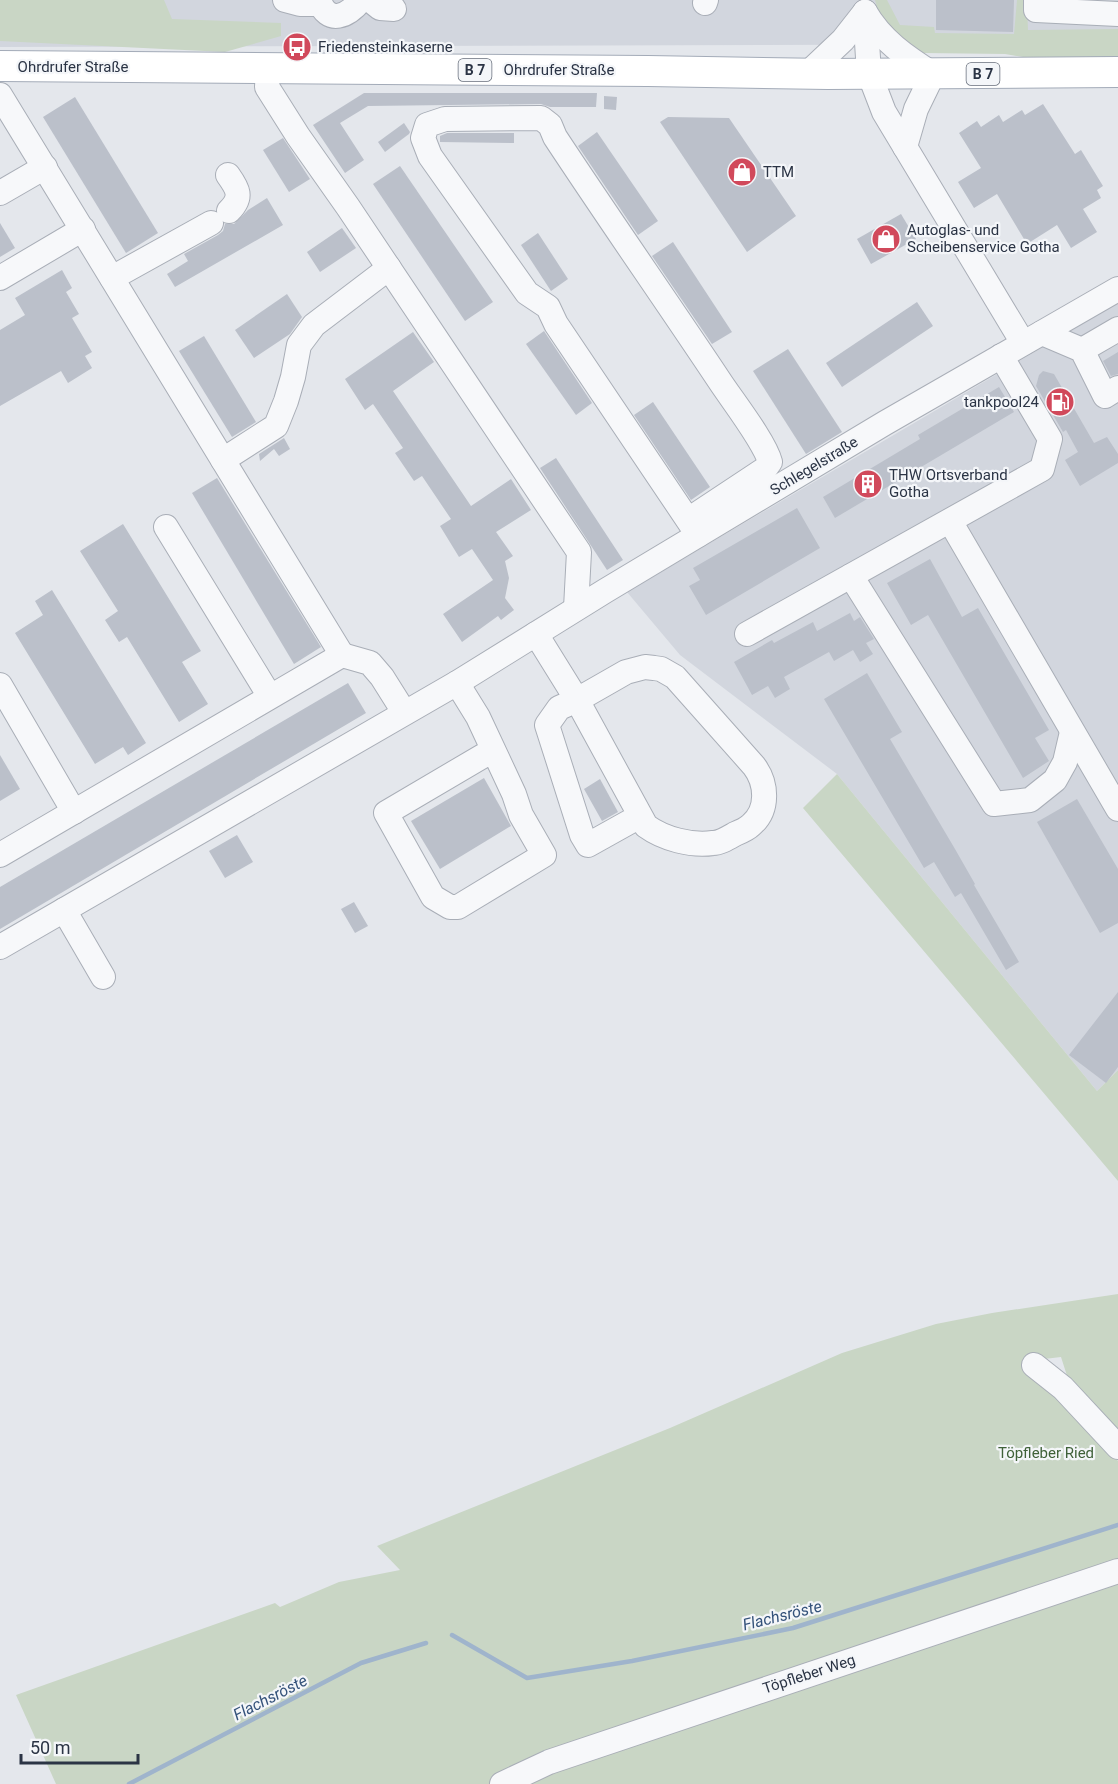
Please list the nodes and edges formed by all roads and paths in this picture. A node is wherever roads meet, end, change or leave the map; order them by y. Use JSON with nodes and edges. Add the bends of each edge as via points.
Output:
{"nodes":[{"id":1,"x":285,"y":0,"type":"edge"},
{"id":2,"x":361,"y":0,"type":"edge"},
{"id":3,"x":370,"y":0,"type":"edge"},
{"id":4,"x":1036,"y":0,"type":"edge"},
{"id":5,"x":319,"y":2,"type":"edge"},
{"id":6,"x":863,"y":6,"type":"edge"},
{"id":7,"x":394,"y":9,"type":"dead end"},
{"id":8,"x":1118,"y":14,"type":"edge"},
{"id":9,"x":0,"y":66,"type":"edge"},
{"id":10,"x":268,"y":68,"type":"junction"},
{"id":11,"x":1118,"y":72,"type":"edge"},
{"id":12,"x":807,"y":74,"type":"junction"},
{"id":13,"x":869,"y":74,"type":"junction"},
{"id":14,"x":933,"y":74,"type":"junction"},
{"id":15,"x":0,"y":94,"type":"edge"},
{"id":16,"x":905,"y":147,"type":"junction"},
{"id":17,"x":45,"y":167,"type":"junction"},
{"id":18,"x":228,"y":175,"type":"dead end"},
{"id":19,"x":0,"y":193,"type":"edge"},
{"id":20,"x":82,"y":229,"type":"junction"},
{"id":21,"x":389,"y":268,"type":"junction"},
{"id":22,"x":0,"y":278,"type":"edge"},
{"id":23,"x":112,"y":278,"type":"junction"},
{"id":24,"x":1118,"y":289,"type":"edge"},
{"id":25,"x":1118,"y":329,"type":"edge"},
{"id":26,"x":1032,"y":338,"type":"junction"},
{"id":27,"x":1082,"y":350,"type":"junction"},
{"id":28,"x":1001,"y":356,"type":"junction"},
{"id":29,"x":1118,"y":388,"type":"edge"},
{"id":30,"x":223,"y":460,"type":"junction"},
{"id":31,"x":950,"y":521,"type":"junction"},
{"id":32,"x":166,"y":526,"type":"dead end"},
{"id":33,"x":693,"y":527,"type":"junction"},
{"id":34,"x":851,"y":576,"type":"junction"},
{"id":35,"x":576,"y":608,"type":"junction"},
{"id":36,"x":536,"y":634,"type":"junction"},
{"id":37,"x":747,"y":634,"type":"dead end"},
{"id":38,"x":342,"y":655,"type":"junction"},
{"id":39,"x":457,"y":683,"type":"junction"},
{"id":40,"x":269,"y":695,"type":"junction"},
{"id":41,"x":3,"y":697,"type":"edge"},
{"id":42,"x":577,"y":700,"type":"junction"},
{"id":43,"x":404,"y":712,"type":"junction"},
{"id":44,"x":1072,"y":732,"type":"junction"},
{"id":45,"x":493,"y":750,"type":"junction"},
{"id":46,"x":1118,"y":809,"type":"edge"},
{"id":47,"x":74,"y":812,"type":"junction"},
{"id":48,"x":640,"y":816,"type":"junction"},
{"id":49,"x":0,"y":855,"type":"edge"},
{"id":50,"x":64,"y":910,"type":"junction"},
{"id":51,"x":0,"y":947,"type":"edge"},
{"id":52,"x":103,"y":977,"type":"dead end"},
{"id":53,"x":1034,"y":1365,"type":"dead end"},
{"id":54,"x":1118,"y":1447,"type":"edge"},
{"id":55,"x":1118,"y":1571,"type":"edge"},
{"id":56,"x":502,"y":1784,"type":"edge"}],
"edges":[{"from":1,"to":5,"type":"street","via":[[300,4]]},
{"from":2,"to":5,"type":"street","via":[[343,15],[329,14]]},
{"from":3,"to":7,"type":"street","via":[[380,8]]},
{"from":4,"to":8,"type":"street","via":[[1036,10]]},
{"from":6,"to":12,"type":"street","via":[[843,40]]},
{"from":6,"to":13,"type":"street"},
{"from":6,"to":14,"type":"street","via":[[879,34]]},
{"from":9,"to":10,"type":"main road","name":"Ohrdrufer Straße","number":"B 7"},
{"from":10,"to":12,"type":"main road","name":"Ohrdrufer Straße","number":"B 7"},
{"from":10,"to":21,"type":"street","via":[[267,87]]},
{"from":11,"to":14,"type":"main road","name":"Ohrdrufer Straße","number":"B 7"},
{"from":12,"to":13,"type":"main road","name":"Ohrdrufer Straße","number":"B 7"},
{"from":13,"to":14,"type":"main road","name":"Ohrdrufer Straße","number":"B 7"},
{"from":13,"to":16,"type":"street","via":[[884,112]]},
{"from":14,"to":16,"type":"street","via":[[916,109]]},
{"from":15,"to":17,"type":"street"},
{"from":16,"to":26,"type":"street"},
{"from":17,"to":19,"type":"street"},
{"from":17,"to":20,"type":"street"},
{"from":18,"to":23,"type":"street","via":[[237,188],[234,207]]},
{"from":20,"to":22,"type":"street"},
{"from":20,"to":23,"type":"street"},
{"from":21,"to":30,"type":"street","via":[[304,336],[276,426]]},
{"from":21,"to":35,"type":"street","via":[[579,552]]},
{"from":23,"to":30,"type":"street"},
{"from":24,"to":26,"type":"street","name":"Schlegelstraße"},
{"from":25,"to":27,"type":"street"},
{"from":26,"to":27,"type":"street"},
{"from":26,"to":28,"type":"street","name":"Schlegelstraße"},
{"from":27,"to":29,"type":"street","via":[[1105,396]]},
{"from":28,"to":31,"type":"street","via":[[1050,439],[1042,470]]},
{"from":28,"to":33,"type":"street","name":"Schlegelstraße"},
{"from":30,"to":38,"type":"street"},
{"from":31,"to":34,"type":"street"},
{"from":31,"to":44,"type":"street"},
{"from":32,"to":40,"type":"street"},
{"from":33,"to":33,"type":"street","via":[[548,307],[527,293],[430,156],[423,138],[426,125],[445,119],[541,118],[550,125],[770,462]]},
{"from":33,"to":35,"type":"street","name":"Schlegelstraße"},
{"from":34,"to":37,"type":"street"},
{"from":34,"to":44,"type":"street","via":[[994,804],[1030,800],[1055,780],[1065,762]]},
{"from":35,"to":36,"type":"street","name":"Schlegelstraße"},
{"from":36,"to":39,"type":"street","name":"Schlegelstraße"},
{"from":36,"to":42,"type":"street"},
{"from":38,"to":40,"type":"street"},
{"from":38,"to":43,"type":"street","via":[[370,663]]},
{"from":39,"to":43,"type":"street","name":"Schlegelstraße"},
{"from":39,"to":45,"type":"street"},
{"from":40,"to":47,"type":"street"},
{"from":41,"to":47,"type":"street"},
{"from":42,"to":48,"type":"street"},
{"from":42,"to":48,"type":"street","via":[[559,708],[547,725],[582,835],[588,844]]},
{"from":42,"to":48,"type":"street","via":[[626,672],[645,667],[661,669],[675,677],[746,757],[764,784],[764,802],[752,825],[714,843],[682,842],[656,834]]},
{"from":43,"to":50,"type":"street","name":"Schlegelstraße"},
{"from":44,"to":46,"type":"street"},
{"from":45,"to":45,"type":"street","via":[[544,855],[458,907],[450,908],[433,897],[386,813]]},
{"from":47,"to":49,"type":"street"},
{"from":50,"to":51,"type":"street","name":"Schlegelstraße"},
{"from":50,"to":52,"type":"street"},
{"from":53,"to":54,"type":"street","via":[[1063,1388]]},
{"from":55,"to":56,"type":"street","name":"Töpfleber Weg","via":[[560,1758]]}]}
